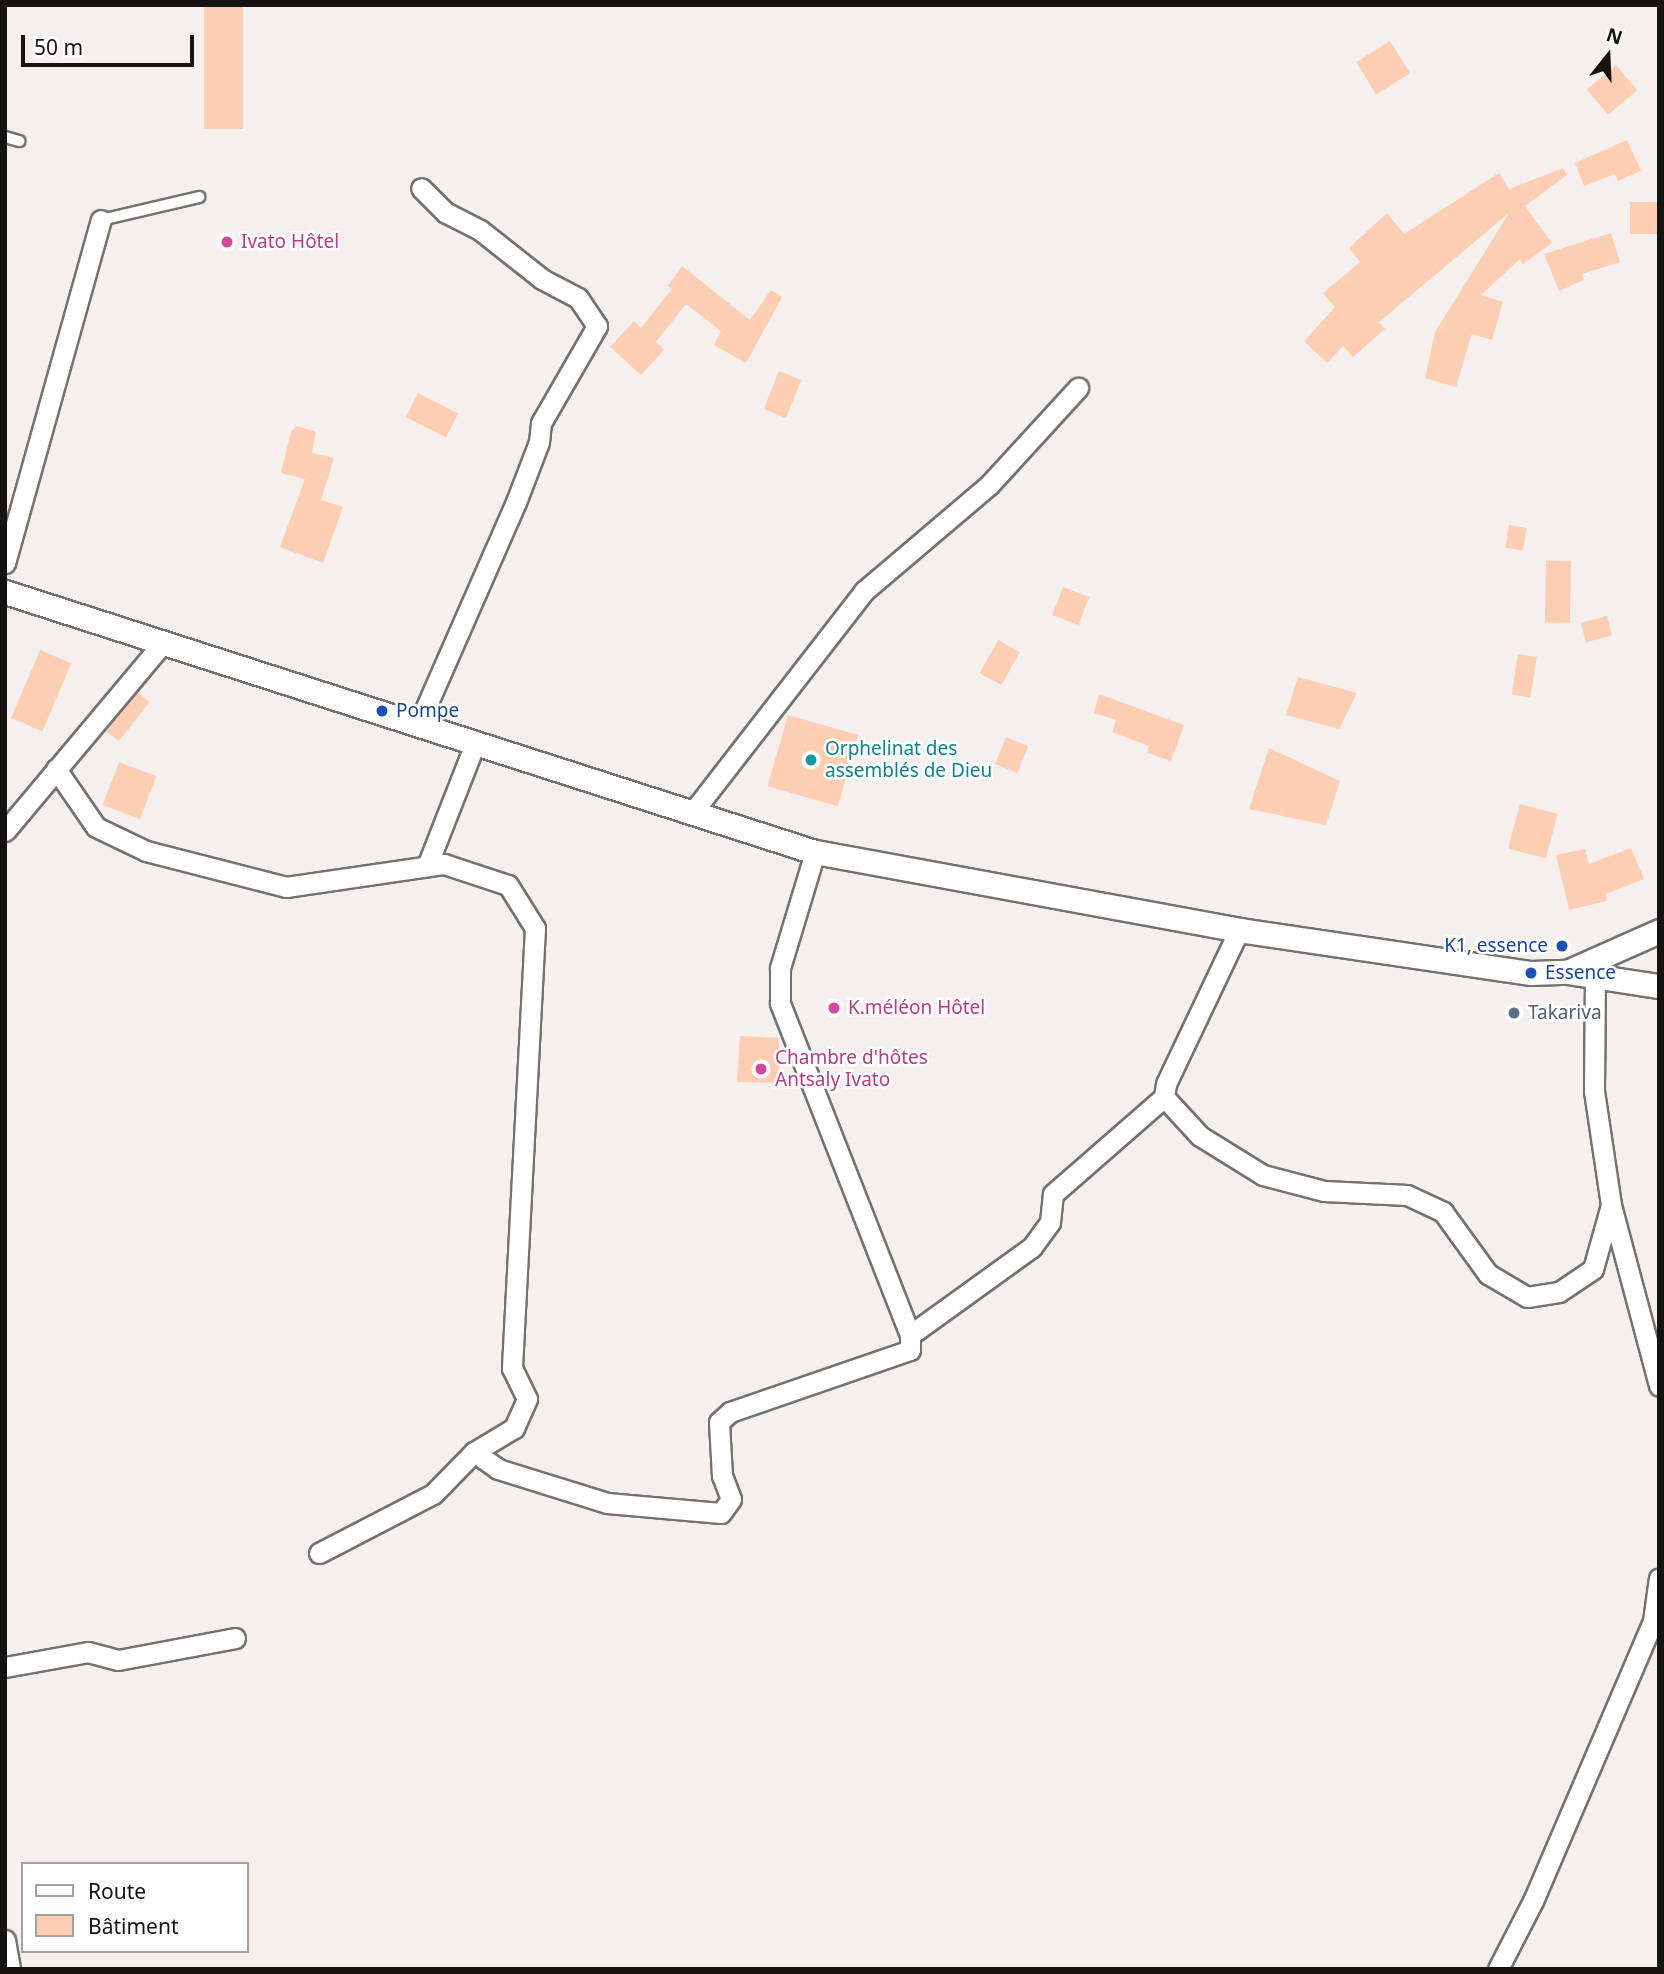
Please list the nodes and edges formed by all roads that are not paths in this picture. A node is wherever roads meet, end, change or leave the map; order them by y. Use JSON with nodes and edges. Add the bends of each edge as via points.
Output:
{"nodes":[{"id":1,"x":5,"y":137,"type":"edge"},
{"id":2,"x":19,"y":141,"type":"dead end"},
{"id":3,"x":421,"y":188,"type":"dead end"},
{"id":4,"x":199,"y":197,"type":"dead end"},
{"id":5,"x":101,"y":220,"type":"joint"},
{"id":6,"x":1078,"y":388,"type":"dead end"},
{"id":7,"x":5,"y":563,"type":"edge"},
{"id":8,"x":5,"y":592,"type":"edge"},
{"id":9,"x":161,"y":645,"type":"junction"},
{"id":10,"x":419,"y":723,"type":"junction"},
{"id":11,"x":476,"y":741,"type":"junction"},
{"id":12,"x":56,"y":769,"type":"junction"},
{"id":13,"x":692,"y":813,"type":"junction"},
{"id":14,"x":5,"y":831,"type":"edge"},
{"id":15,"x":816,"y":852,"type":"junction"},
{"id":16,"x":427,"y":866,"type":"junction"},
{"id":17,"x":1239,"y":930,"type":"junction"},
{"id":18,"x":1659,"y":931,"type":"edge"},
{"id":19,"x":1567,"y":972,"type":"junction"},
{"id":20,"x":1595,"y":976,"type":"junction"},
{"id":21,"x":1659,"y":986,"type":"edge"},
{"id":22,"x":1164,"y":1097,"type":"junction"},
{"id":23,"x":1611,"y":1205,"type":"junction"},
{"id":24,"x":909,"y":1335,"type":"junction"},
{"id":25,"x":1659,"y":1386,"type":"edge"},
{"id":26,"x":474,"y":1452,"type":"junction"},
{"id":27,"x":319,"y":1553,"type":"dead end"},
{"id":28,"x":1659,"y":1578,"type":"edge"},
{"id":29,"x":235,"y":1638,"type":"dead end"},
{"id":30,"x":5,"y":1667,"type":"edge"},
{"id":31,"x":5,"y":1940,"type":"edge"},
{"id":32,"x":10,"y":1969,"type":"edge"},
{"id":33,"x":1498,"y":1969,"type":"edge"}],
"edges":[{"from":1,"to":2,"type":"lane"},
{"from":3,"to":10,"type":"street","via":[[446,213],[480,230],[542,279],[578,298],[597,326],[541,423],[539,442],[516,502]]},
{"from":4,"to":5,"type":"lane"},
{"from":5,"to":7,"type":"street"},
{"from":6,"to":13,"type":"street","via":[[989,485],[864,591]]},
{"from":8,"to":9,"type":"street"},
{"from":9,"to":10,"type":"street"},
{"from":9,"to":12,"type":"street"},
{"from":10,"to":11,"type":"street"},
{"from":11,"to":13,"type":"street"},
{"from":11,"to":16,"type":"street"},
{"from":12,"to":14,"type":"street"},
{"from":12,"to":16,"type":"street","via":[[96,827],[146,851],[286,887]]},
{"from":13,"to":15,"type":"street"},
{"from":15,"to":17,"type":"street"},
{"from":15,"to":24,"type":"street","via":[[780,968],[780,1003]]},
{"from":16,"to":26,"type":"street","via":[[444,864],[508,885],[535,928],[512,1368],[527,1399],[514,1428]]},
{"from":17,"to":19,"type":"street","via":[[1531,973]]},
{"from":17,"to":22,"type":"street","via":[[1166,1084]]},
{"from":18,"to":19,"type":"street"},
{"from":19,"to":20,"type":"street"},
{"from":20,"to":21,"type":"street"},
{"from":20,"to":23,"type":"street","via":[[1594,1091]]},
{"from":22,"to":23,"type":"street","via":[[1200,1136],[1263,1174],[1324,1191],[1407,1195],[1443,1212],[1488,1275],[1527,1297],[1559,1292],[1593,1269]]},
{"from":22,"to":24,"type":"street","via":[[1053,1194],[1050,1223],[1032,1247]]},
{"from":23,"to":25,"type":"street"},
{"from":24,"to":26,"type":"street","via":[[910,1350],[730,1412],[719,1422],[722,1476],[731,1499],[721,1513],[607,1503],[498,1469]]},
{"from":26,"to":27,"type":"street","via":[[433,1494]]},
{"from":28,"to":33,"type":"street","via":[[1653,1621],[1533,1901]]},
{"from":29,"to":30,"type":"street","via":[[118,1660],[88,1652]]},
{"from":31,"to":32,"type":"street"}]}
